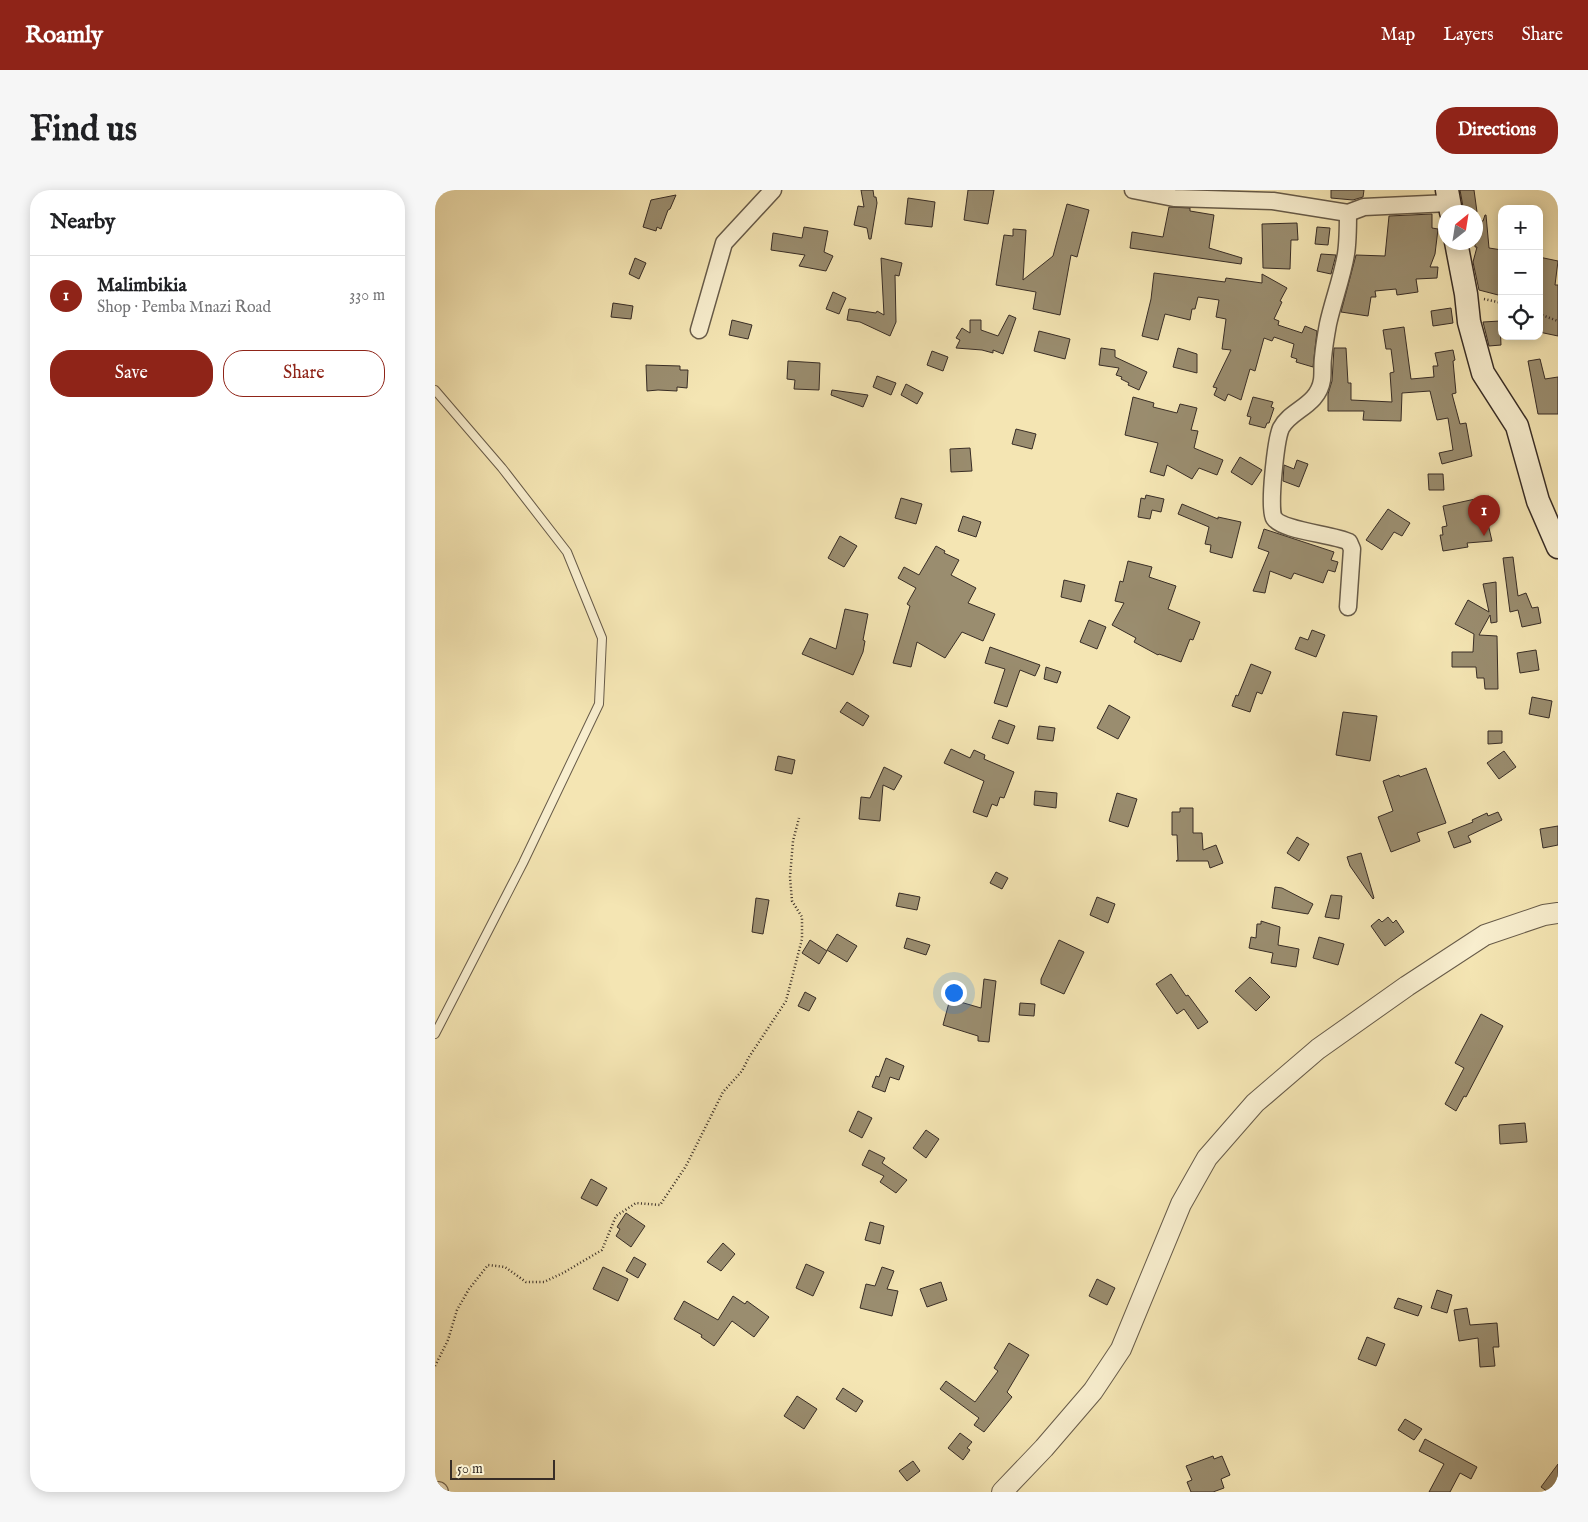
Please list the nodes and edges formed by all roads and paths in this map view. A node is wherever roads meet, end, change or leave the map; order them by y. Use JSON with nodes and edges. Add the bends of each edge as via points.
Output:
{"nodes":[{"id":1,"x":773,"y":190,"type":"edge"},
{"id":2,"x":1133,"y":190,"type":"edge"},
{"id":3,"x":1449,"y":202,"type":"edge"},
{"id":4,"x":1348,"y":213,"type":"junction"},
{"id":5,"x":1458,"y":250,"type":"edge"},
{"id":6,"x":1543,"y":315,"type":"edge"},
{"id":7,"x":1558,"y":321,"type":"edge"},
{"id":8,"x":699,"y":330,"type":"dead end"},
{"id":9,"x":435,"y":390,"type":"edge"},
{"id":10,"x":1558,"y":547,"type":"edge"},
{"id":11,"x":1348,"y":606,"type":"dead end"},
{"id":12,"x":799,"y":818,"type":"dead end"},
{"id":13,"x":1558,"y":913,"type":"edge"},
{"id":14,"x":435,"y":1034,"type":"edge"},
{"id":15,"x":435,"y":1366,"type":"edge"},
{"id":16,"x":1002,"y":1492,"type":"edge"}],
"edges":[{"from":1,"to":8,"type":"street","via":[[723,243]]},
{"from":2,"to":4,"type":"street","via":[[1174,198],[1273,201]]},
{"from":3,"to":4,"type":"street","via":[[1364,207]]},
{"from":4,"to":11,"type":"street","via":[[1346,254],[1328,325],[1322,382],[1311,401],[1281,428],[1271,511],[1280,524],[1349,542],[1352,549]]},
{"from":5,"to":10,"type":"main road","via":[[1469,322],[1483,373],[1517,426],[1538,500]]},
{"from":6,"to":7,"type":"path"},
{"from":9,"to":14,"type":"lane","via":[[502,468],[567,552],[602,638],[599,704],[523,863]]},
{"from":12,"to":15,"type":"path","via":[[790,877],[792,901],[802,917],[801,939],[786,1001],[742,1071],[723,1092],[676,1183],[660,1205],[636,1202],[616,1216],[602,1250],[544,1282],[526,1282],[505,1267],[488,1265],[457,1310],[448,1340]]},
{"from":13,"to":16,"type":"street","via":[[1485,935],[1317,1049],[1255,1103],[1207,1158],[1181,1204],[1121,1349],[1087,1398]]}]}
